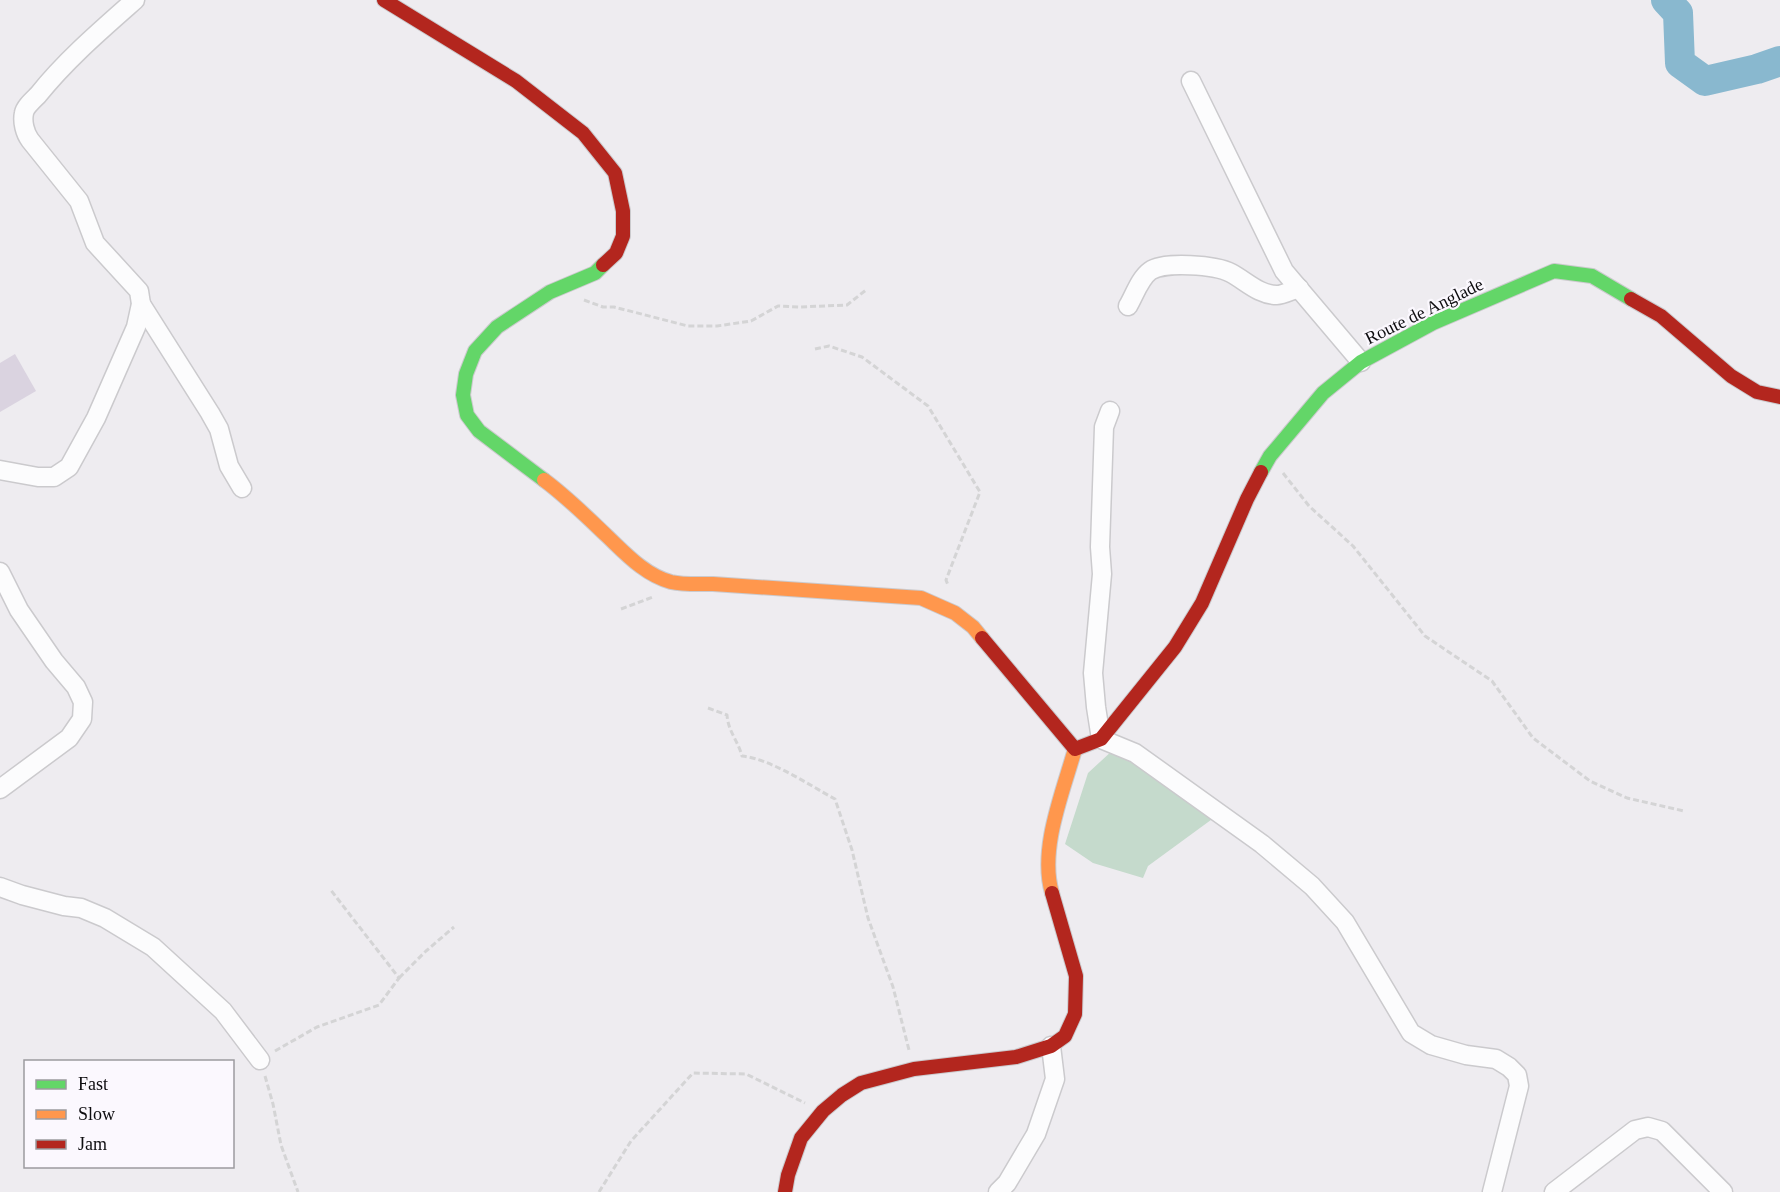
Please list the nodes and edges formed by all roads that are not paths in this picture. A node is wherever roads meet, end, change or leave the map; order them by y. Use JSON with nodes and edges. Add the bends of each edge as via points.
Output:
{"nodes":[{"id":1,"x":135,"y":0,"type":"edge"},
{"id":2,"x":384,"y":0,"type":"edge"},
{"id":3,"x":1191,"y":81,"type":"dead end"},
{"id":4,"x":1299,"y":288,"type":"junction"},
{"id":5,"x":141,"y":303,"type":"junction"},
{"id":6,"x":1128,"y":306,"type":"dead end"},
{"id":7,"x":1361,"y":362,"type":"junction"},
{"id":8,"x":1780,"y":398,"type":"edge"},
{"id":9,"x":1110,"y":411,"type":"dead end"},
{"id":10,"x":0,"y":471,"type":"edge"},
{"id":11,"x":242,"y":488,"type":"dead end"},
{"id":12,"x":0,"y":572,"type":"edge"},
{"id":13,"x":1101,"y":739,"type":"junction"},
{"id":14,"x":1075,"y":749,"type":"junction"},
{"id":15,"x":0,"y":789,"type":"edge"},
{"id":16,"x":0,"y":887,"type":"edge"},
{"id":17,"x":1051,"y":1046,"type":"junction"},
{"id":18,"x":260,"y":1060,"type":"road end"},
{"id":19,"x":785,"y":1192,"type":"edge"},
{"id":20,"x":998,"y":1192,"type":"edge"},
{"id":21,"x":1492,"y":1192,"type":"edge"},
{"id":22,"x":1554,"y":1192,"type":"edge"},
{"id":23,"x":1723,"y":1192,"type":"edge"}],
"edges":[{"from":1,"to":5,"type":"street","via":[[51,79],[24,111],[23,121],[26,134],[79,201],[95,243],[139,291]]},
{"from":2,"to":14,"type":"street","via":[[516,81],[583,133],[615,174],[623,211],[623,236],[616,253],[595,273],[550,292],[497,327],[476,351],[466,374],[463,395],[467,415],[479,431],[560,492],[639,566],[658,577],[692,584],[921,598],[955,613],[973,627]]},
{"from":3,"to":4,"type":"street","via":[[1274,252]]},
{"from":4,"to":6,"type":"street","via":[[1277,295],[1260,292],[1229,272],[1204,265],[1161,267],[1149,271]]},
{"from":4,"to":7,"type":"street"},
{"from":5,"to":10,"type":"street","via":[[136,327],[96,418],[69,467],[54,477]]},
{"from":5,"to":11,"type":"street","via":[[219,429],[229,466]]},
{"from":7,"to":8,"type":"street","name":"Route de Anglade","via":[[1433,323],[1554,271],[1592,276],[1661,316],[1731,376],[1757,392]]},
{"from":7,"to":13,"type":"street","name":"Route de Anglade","via":[[1323,393],[1270,456],[1197,612],[1175,647]]},
{"from":9,"to":13,"type":"street","via":[[1104,427],[1102,574],[1093,673]]},
{"from":12,"to":15,"type":"street","via":[[19,610],[83,702],[82,719],[69,738]]},
{"from":13,"to":14,"type":"street"},
{"from":13,"to":21,"type":"street","via":[[1135,753],[1262,844],[1312,886],[1345,922],[1411,1033],[1431,1045],[1496,1059],[1516,1075],[1519,1086]]},
{"from":14,"to":17,"type":"street","via":[[1049,842],[1047,865],[1076,976],[1076,1014],[1065,1036]]},
{"from":16,"to":18,"type":"street","via":[[81,908],[153,947],[223,1011]]},
{"from":17,"to":19,"type":"street","via":[[1017,1057],[914,1069],[861,1083],[823,1111],[801,1138]]},
{"from":17,"to":20,"type":"street","via":[[1055,1079],[1036,1134]]},
{"from":22,"to":23,"type":"street","via":[[1635,1130],[1648,1127],[1662,1131]]}]}
